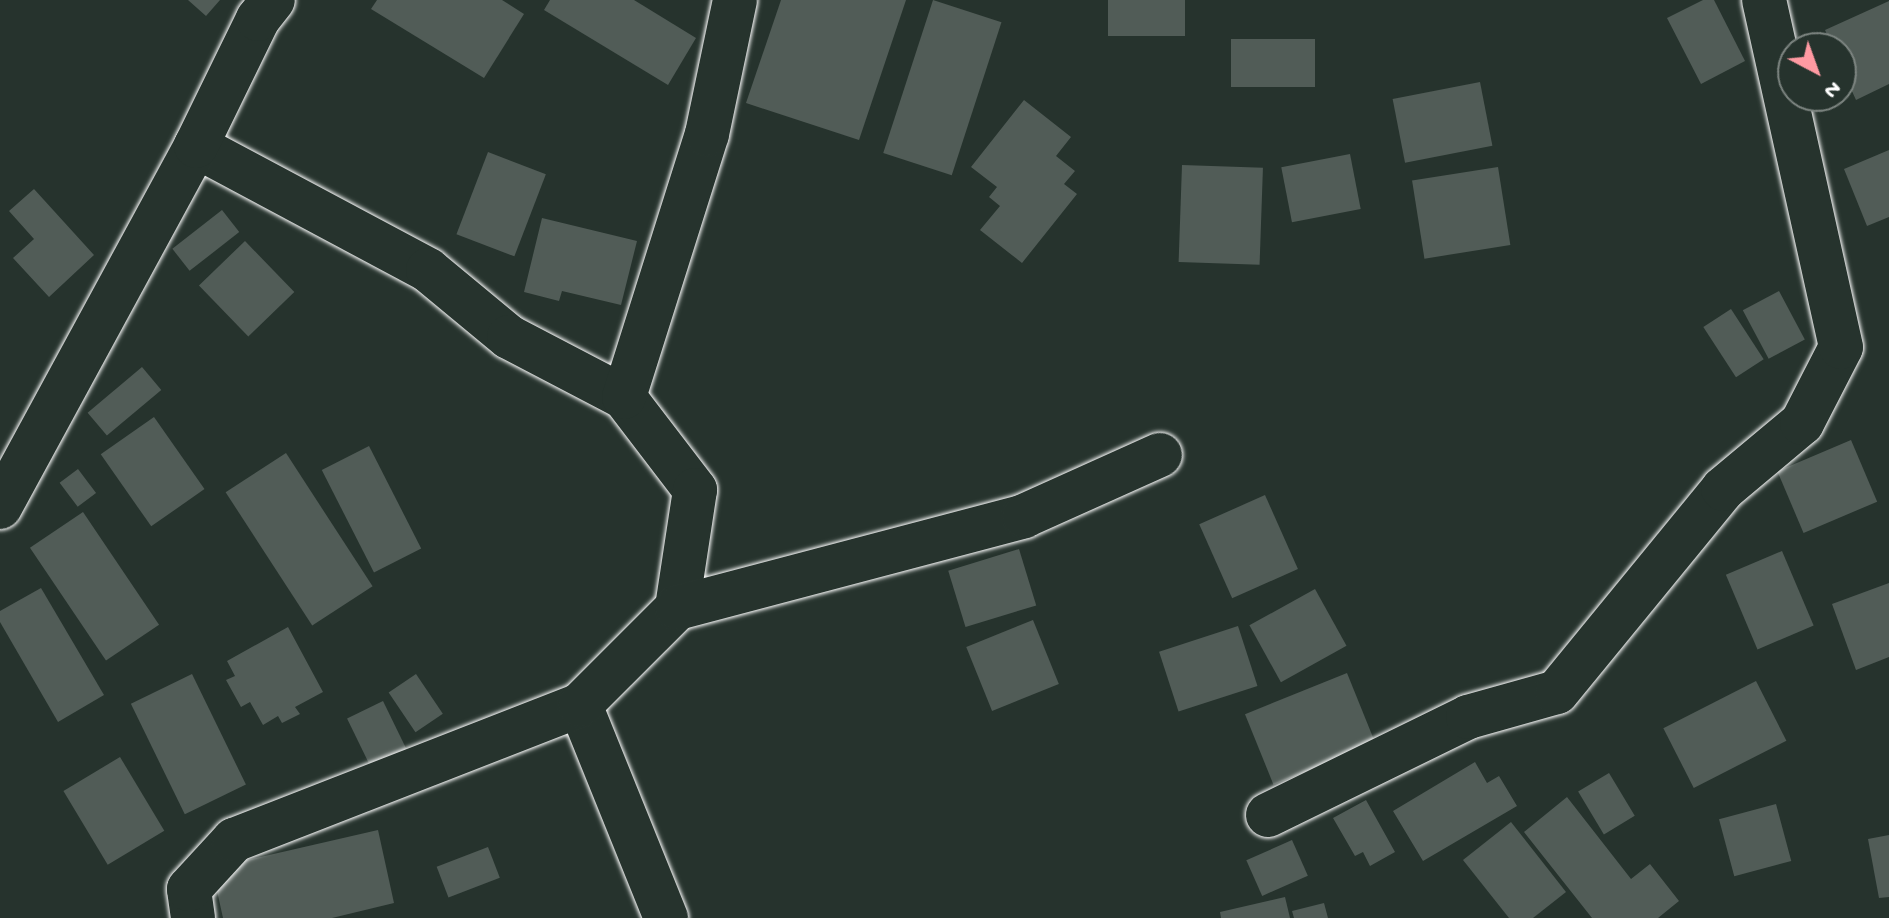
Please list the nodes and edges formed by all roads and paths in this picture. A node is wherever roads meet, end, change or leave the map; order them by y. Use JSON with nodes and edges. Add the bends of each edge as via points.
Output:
{"nodes":[{"id":1,"x":273,"y":0,"type":"edge"},
{"id":2,"x":735,"y":0,"type":"edge"},
{"id":3,"x":1764,"y":0,"type":"edge"},
{"id":4,"x":196,"y":146,"type":"junction"},
{"id":5,"x":624,"y":397,"type":"junction"},
{"id":6,"x":1160,"y":455,"type":"dead end"},
{"id":7,"x":6,"y":478,"type":"edge"},
{"id":8,"x":677,"y":608,"type":"junction"},
{"id":9,"x":580,"y":705,"type":"junction"},
{"id":10,"x":1268,"y":815,"type":"dead end"},
{"id":11,"x":193,"y":918,"type":"edge"},
{"id":12,"x":666,"y":918,"type":"edge"}],
"edges":[{"from":1,"to":4,"type":"street","via":[[258,19]]},
{"from":2,"to":5,"type":"street","via":[[707,134]]},
{"from":3,"to":10,"type":"street","via":[[1841,347],[1802,423],[1723,489],[1557,692],[1468,717]]},
{"from":4,"to":5,"type":"street","via":[[428,270],[509,337]]},
{"from":4,"to":7,"type":"street"},
{"from":5,"to":8,"type":"street","via":[[695,490]]},
{"from":6,"to":8,"type":"street","via":[[1024,516]]},
{"from":8,"to":9,"type":"street"},
{"from":9,"to":11,"type":"street","via":[[234,840],[189,889]]},
{"from":9,"to":12,"type":"street"}]}
